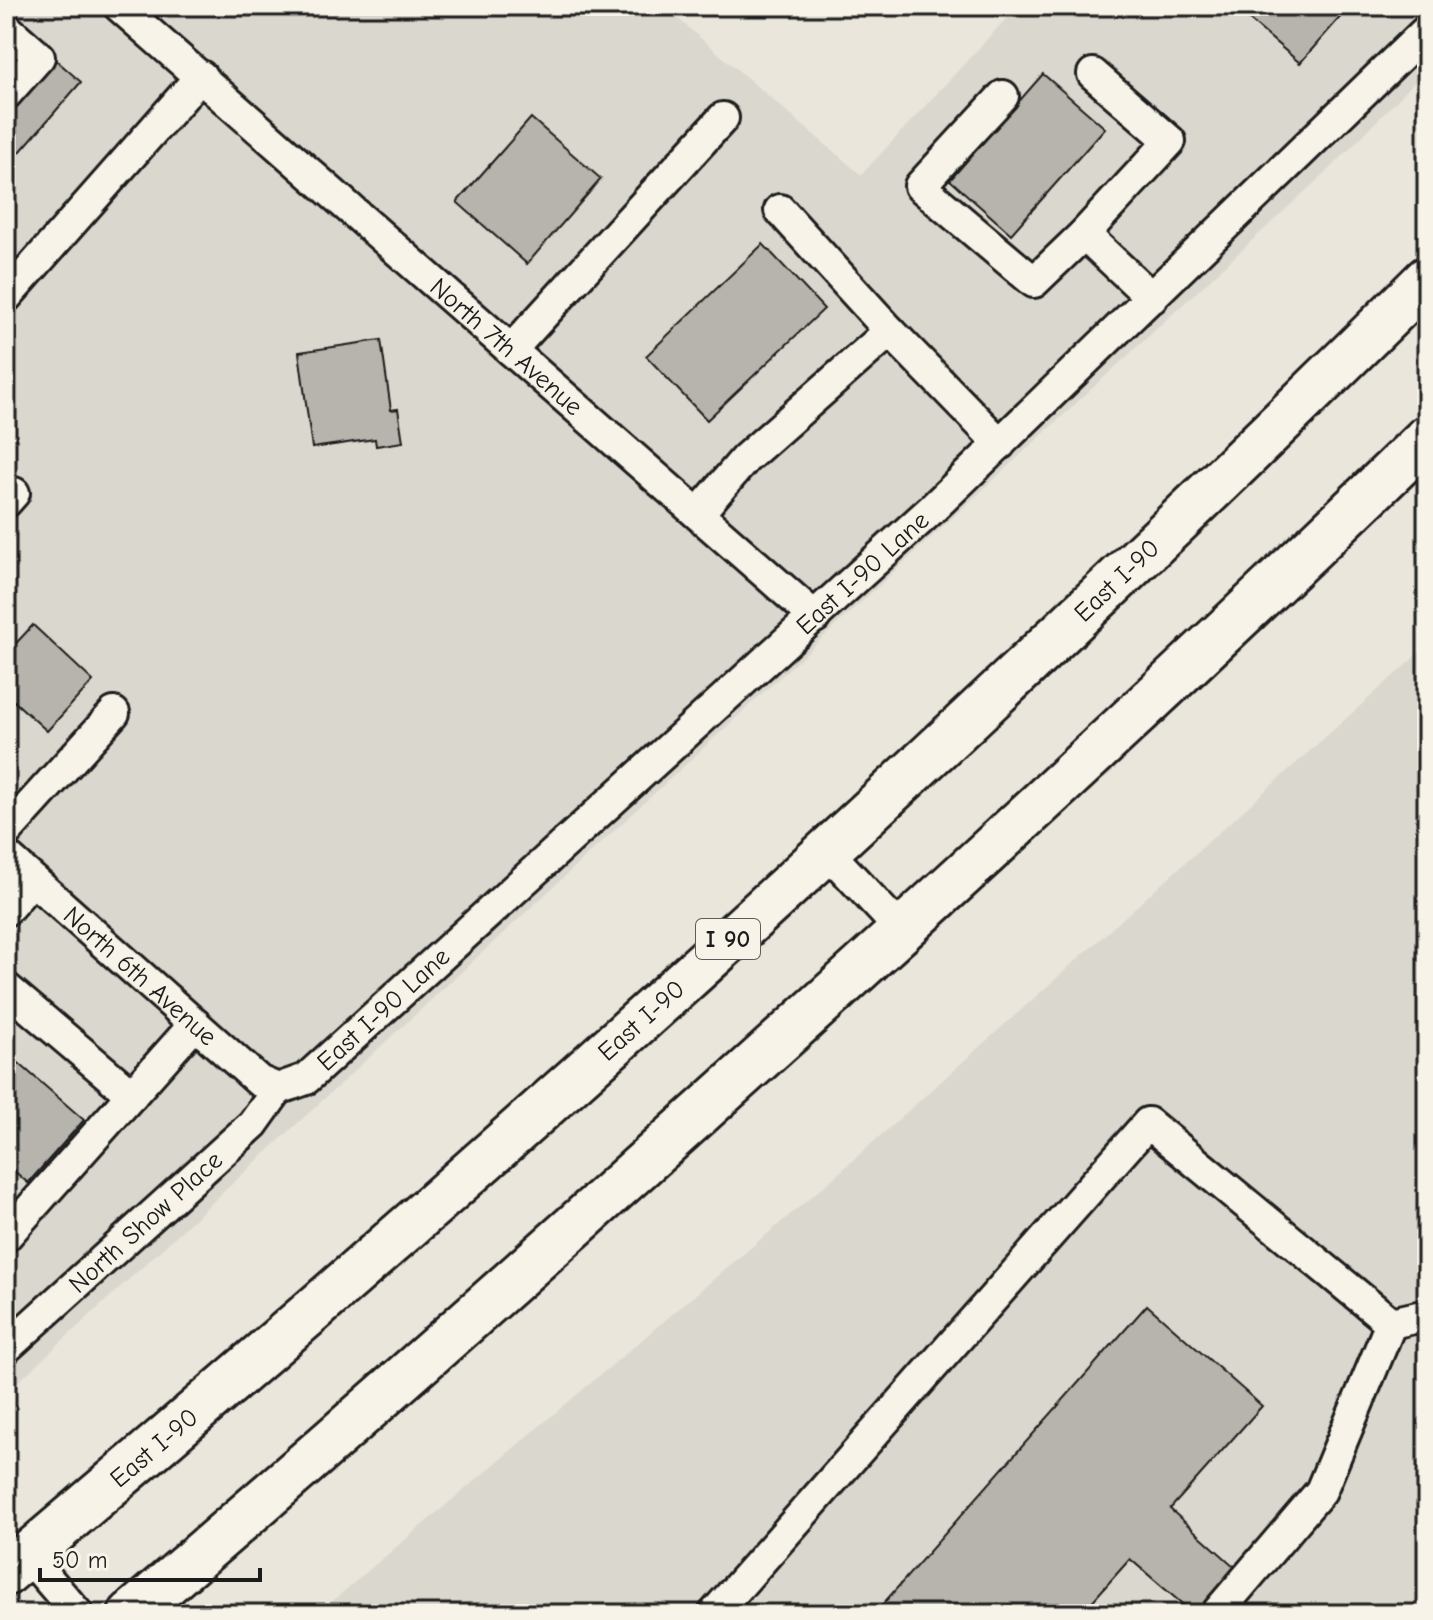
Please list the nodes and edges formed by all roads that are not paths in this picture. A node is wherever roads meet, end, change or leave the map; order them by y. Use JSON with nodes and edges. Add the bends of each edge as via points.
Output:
{"nodes":[{"id":1,"x":119,"y":6,"type":"edge"},
{"id":2,"x":6,"y":28,"type":"edge"},
{"id":3,"x":1427,"y":30,"type":"edge"},
{"id":4,"x":1093,"y":74,"type":"dead end"},
{"id":5,"x":201,"y":76,"type":"junction"},
{"id":6,"x":6,"y":94,"type":"edge"},
{"id":7,"x":1003,"y":96,"type":"dead end"},
{"id":8,"x":723,"y":118,"type":"dead end"},
{"id":9,"x":780,"y":210,"type":"dead end"},
{"id":10,"x":1084,"y":234,"type":"junction"},
{"id":11,"x":1427,"y":269,"type":"edge"},
{"id":12,"x":1427,"y":279,"type":"edge"},
{"id":13,"x":6,"y":297,"type":"edge"},
{"id":14,"x":1152,"y":298,"type":"junction"},
{"id":15,"x":890,"y":331,"type":"junction"},
{"id":16,"x":511,"y":350,"type":"junction"},
{"id":17,"x":1427,"y":438,"type":"edge"},
{"id":18,"x":1264,"y":440,"type":"junction"},
{"id":19,"x":1000,"y":444,"type":"junction"},
{"id":20,"x":1427,"y":446,"type":"edge"},
{"id":21,"x":1359,"y":504,"type":"junction"},
{"id":22,"x":698,"y":514,"type":"junction"},
{"id":23,"x":815,"y":617,"type":"junction"},
{"id":24,"x":114,"y":713,"type":"dead end"},
{"id":25,"x":6,"y":832,"type":"edge"},
{"id":26,"x":826,"y":850,"type":"junction"},
{"id":27,"x":6,"y":856,"type":"edge"},
{"id":28,"x":32,"y":880,"type":"junction"},
{"id":29,"x":6,"y":910,"type":"edge"},
{"id":30,"x":902,"y":931,"type":"junction"},
{"id":31,"x":6,"y":988,"type":"edge"},
{"id":32,"x":195,"y":1024,"type":"junction"},
{"id":33,"x":278,"y":1089,"type":"junction"},
{"id":34,"x":132,"y":1095,"type":"junction"},
{"id":35,"x":6,"y":1236,"type":"edge"},
{"id":36,"x":1427,"y":1315,"type":"edge"},
{"id":37,"x":1391,"y":1323,"type":"junction"},
{"id":38,"x":6,"y":1348,"type":"edge"},
{"id":39,"x":16,"y":1564,"type":"edge"},
{"id":40,"x":78,"y":1614,"type":"edge"},
{"id":41,"x":131,"y":1614,"type":"edge"},
{"id":42,"x":714,"y":1614,"type":"edge"},
{"id":43,"x":1216,"y":1614,"type":"edge"}],
"edges":[{"from":1,"to":5,"type":"street","name":"North 7th Avenue"},
{"from":2,"to":6,"type":"street","via":[[39,57]]},
{"from":3,"to":14,"type":"street","name":"East I-90 Lane"},
{"from":4,"to":10,"type":"street","via":[[1170,141]]},
{"from":5,"to":13,"type":"street"},
{"from":5,"to":16,"type":"street","name":"North 7th Avenue"},
{"from":7,"to":10,"type":"street","via":[[920,186],[1034,282]]},
{"from":8,"to":16,"type":"street"},
{"from":9,"to":15,"type":"street"},
{"from":10,"to":14,"type":"street"},
{"from":11,"to":18,"type":"highway"},
{"from":12,"to":18,"type":"highway","name":"East I-90","number":"I 90"},
{"from":14,"to":19,"type":"street","name":"East I-90 Lane"},
{"from":15,"to":19,"type":"street"},
{"from":15,"to":22,"type":"street","via":[[745,459]]},
{"from":16,"to":22,"type":"street","name":"North 7th Avenue"},
{"from":17,"to":21,"type":"highway"},
{"from":18,"to":26,"type":"highway","name":"East I-90","number":"I 90"},
{"from":19,"to":23,"type":"street","name":"East I-90 Lane"},
{"from":20,"to":21,"type":"highway"},
{"from":21,"to":30,"type":"highway"},
{"from":22,"to":23,"type":"street","name":"North 7th Avenue"},
{"from":23,"to":33,"type":"street","name":"East I-90 Lane","via":[[306,1079]]},
{"from":24,"to":25,"type":"street"},
{"from":26,"to":30,"type":"street"},
{"from":26,"to":39,"type":"highway","name":"East I-90","number":"I 90","via":[[461,1179]]},
{"from":27,"to":28,"type":"street","name":"North 6th Avenue"},
{"from":28,"to":29,"type":"street"},
{"from":28,"to":32,"type":"street","name":"North 6th Avenue"},
{"from":30,"to":41,"type":"highway","via":[[334,1441]]},
{"from":31,"to":34,"type":"street"},
{"from":32,"to":33,"type":"street","name":"North 6th Avenue","via":[[259,1081]]},
{"from":32,"to":34,"type":"street"},
{"from":33,"to":38,"type":"street","name":"North Show Place","via":[[253,1124]]},
{"from":34,"to":35,"type":"street"},
{"from":36,"to":37,"type":"street"},
{"from":37,"to":42,"type":"street","via":[[1148,1123]]},
{"from":37,"to":43,"type":"street","via":[[1321,1491]]},
{"from":39,"to":40,"type":"street"}]}
